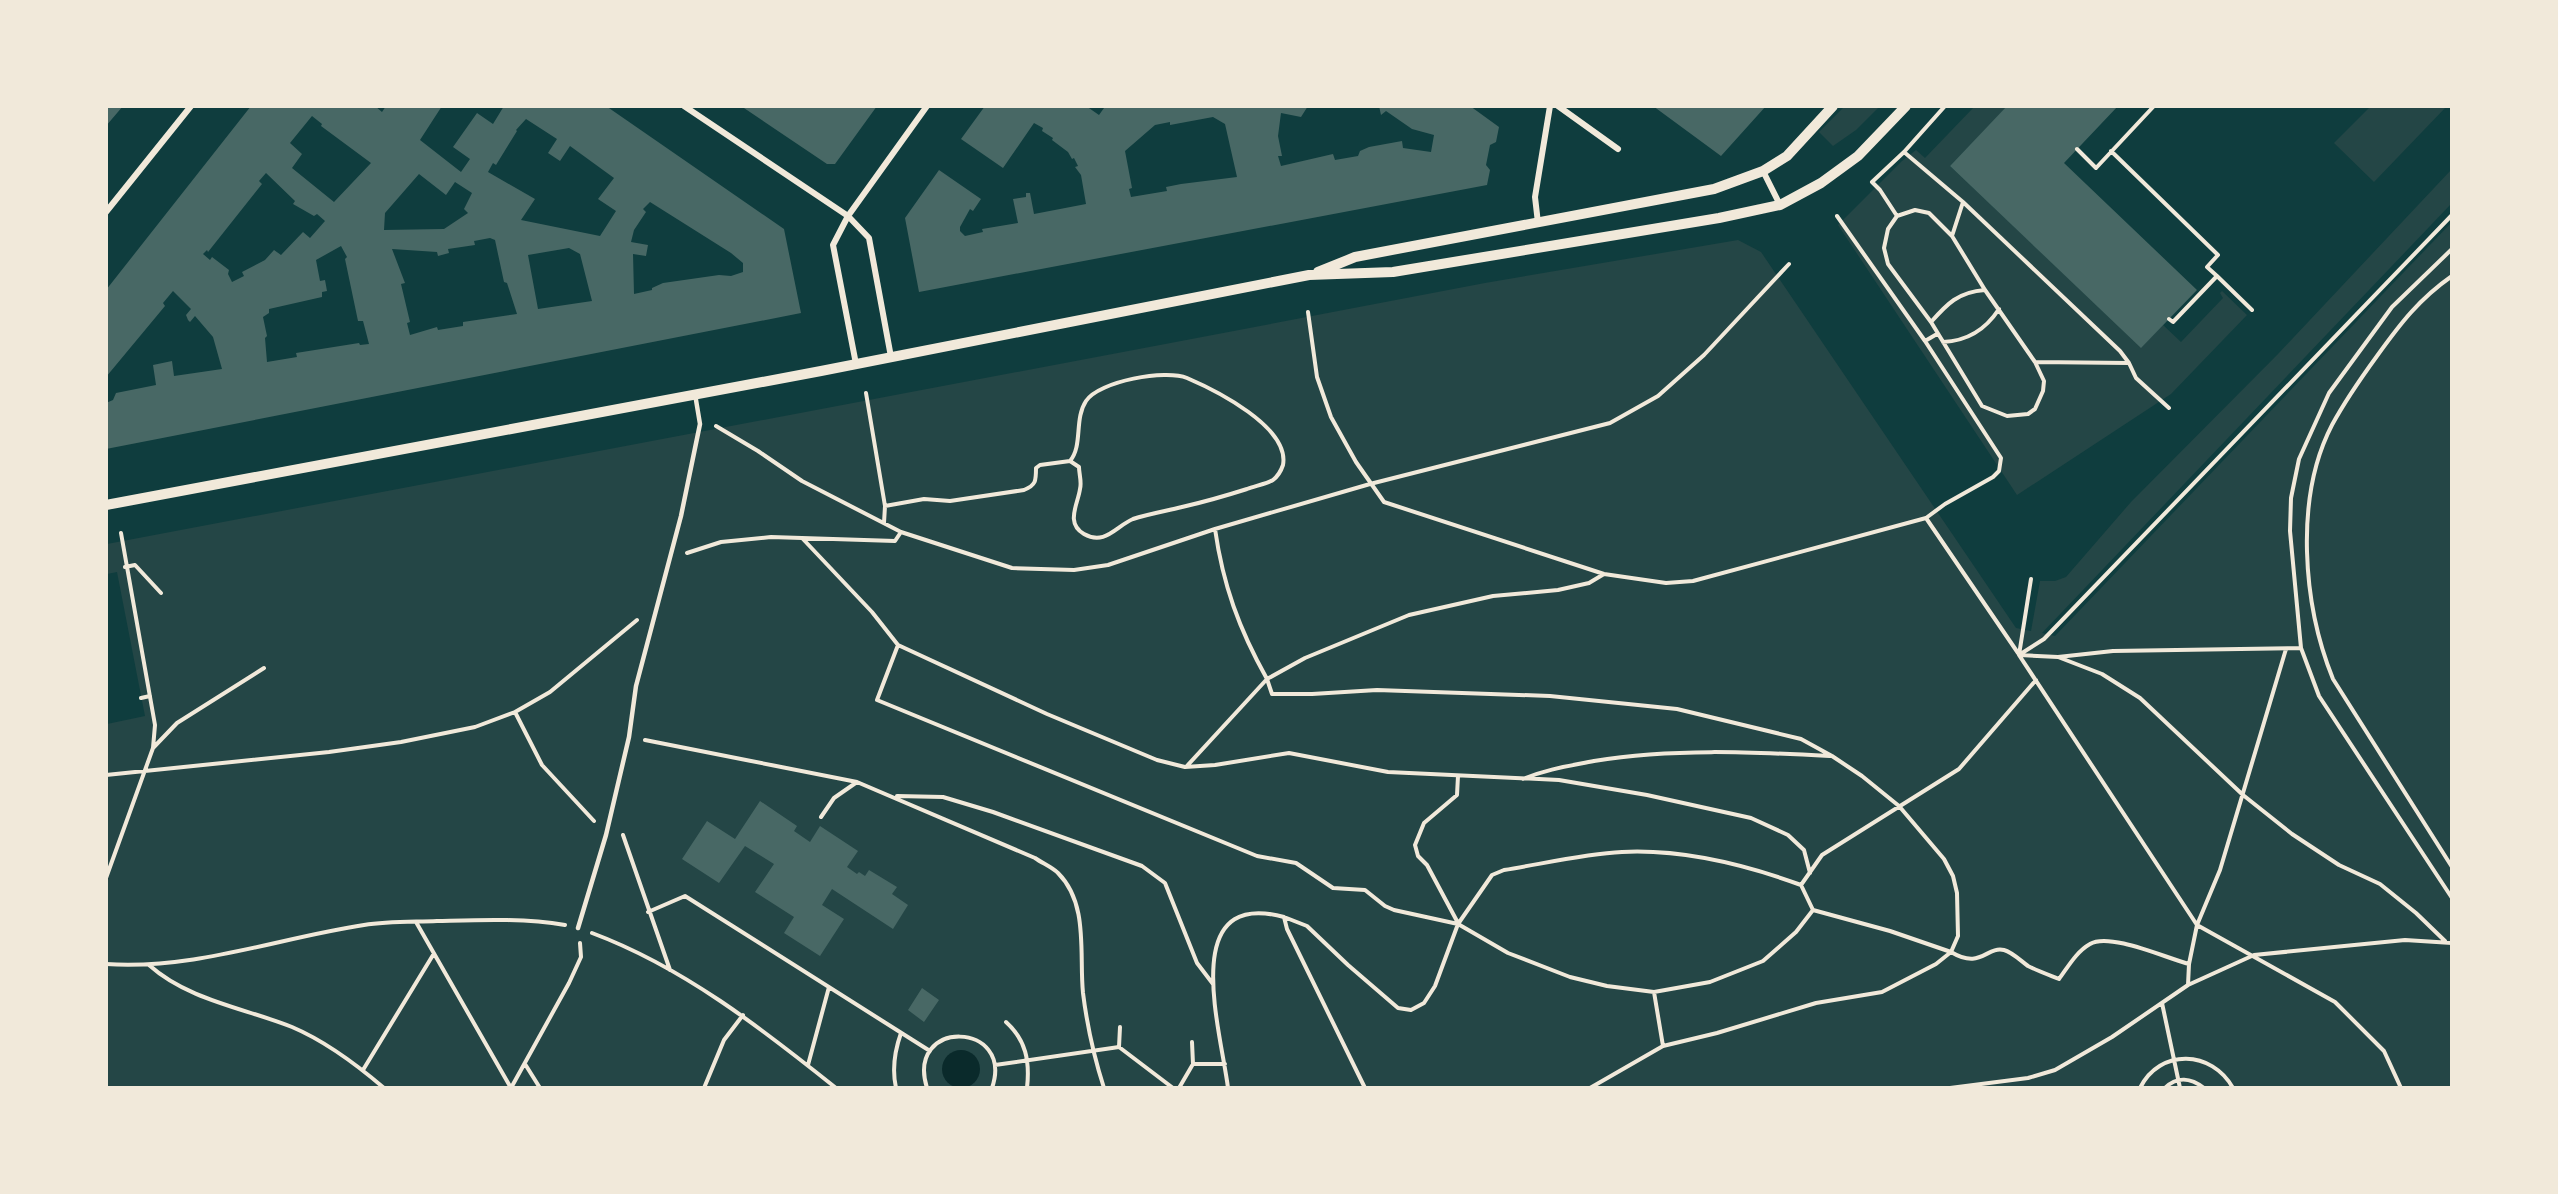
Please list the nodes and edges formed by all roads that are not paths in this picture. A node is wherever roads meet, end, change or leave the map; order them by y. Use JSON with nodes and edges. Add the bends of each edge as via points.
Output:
{"nodes":[{"id":1,"x":191,"y":106,"type":"edge"},
{"id":2,"x":684,"y":106,"type":"edge"},
{"id":3,"x":927,"y":106,"type":"edge"},
{"id":4,"x":1550,"y":106,"type":"edge"},
{"id":5,"x":1558,"y":106,"type":"edge"},
{"id":6,"x":1833,"y":106,"type":"edge"},
{"id":7,"x":1906,"y":106,"type":"edge"},
{"id":8,"x":1618,"y":149,"type":"dead end"},
{"id":9,"x":1763,"y":171,"type":"junction"},
{"id":10,"x":1780,"y":205,"type":"junction"},
{"id":11,"x":106,"y":212,"type":"edge"},
{"id":12,"x":848,"y":216,"type":"junction"},
{"id":13,"x":1538,"y":223,"type":"junction"},
{"id":14,"x":1309,"y":276,"type":"junction"},
{"id":15,"x":891,"y":357,"type":"junction"},
{"id":16,"x":856,"y":364,"type":"junction"},
{"id":17,"x":695,"y":394,"type":"junction"},
{"id":18,"x":106,"y":505,"type":"edge"},
{"id":19,"x":578,"y":928,"type":"road end"}],
"edges":[{"from":1,"to":11,"type":"street"},
{"from":2,"to":12,"type":"street"},
{"from":3,"to":12,"type":"street"},
{"from":4,"to":13,"type":"street","via":[[1535,197]]},
{"from":5,"to":8,"type":"street"},
{"from":6,"to":9,"type":"street","via":[[1787,156]]},
{"from":7,"to":10,"type":"street","via":[[1858,156],[1821,183]]},
{"from":9,"to":10,"type":"street"},
{"from":9,"to":13,"type":"street","via":[[1705,191]]},
{"from":10,"to":14,"type":"street","via":[[1501,256],[1393,272]]},
{"from":12,"to":15,"type":"street","via":[[869,238]]},
{"from":12,"to":16,"type":"street","via":[[833,245]]},
{"from":13,"to":14,"type":"street","via":[[1355,257]]},
{"from":14,"to":15,"type":"street"},
{"from":15,"to":16,"type":"street"},
{"from":16,"to":17,"type":"street"},
{"from":17,"to":18,"type":"street"},
{"from":17,"to":19,"type":"lane","via":[[700,424],[681,516],[636,686],[629,737],[606,835]]}]}
